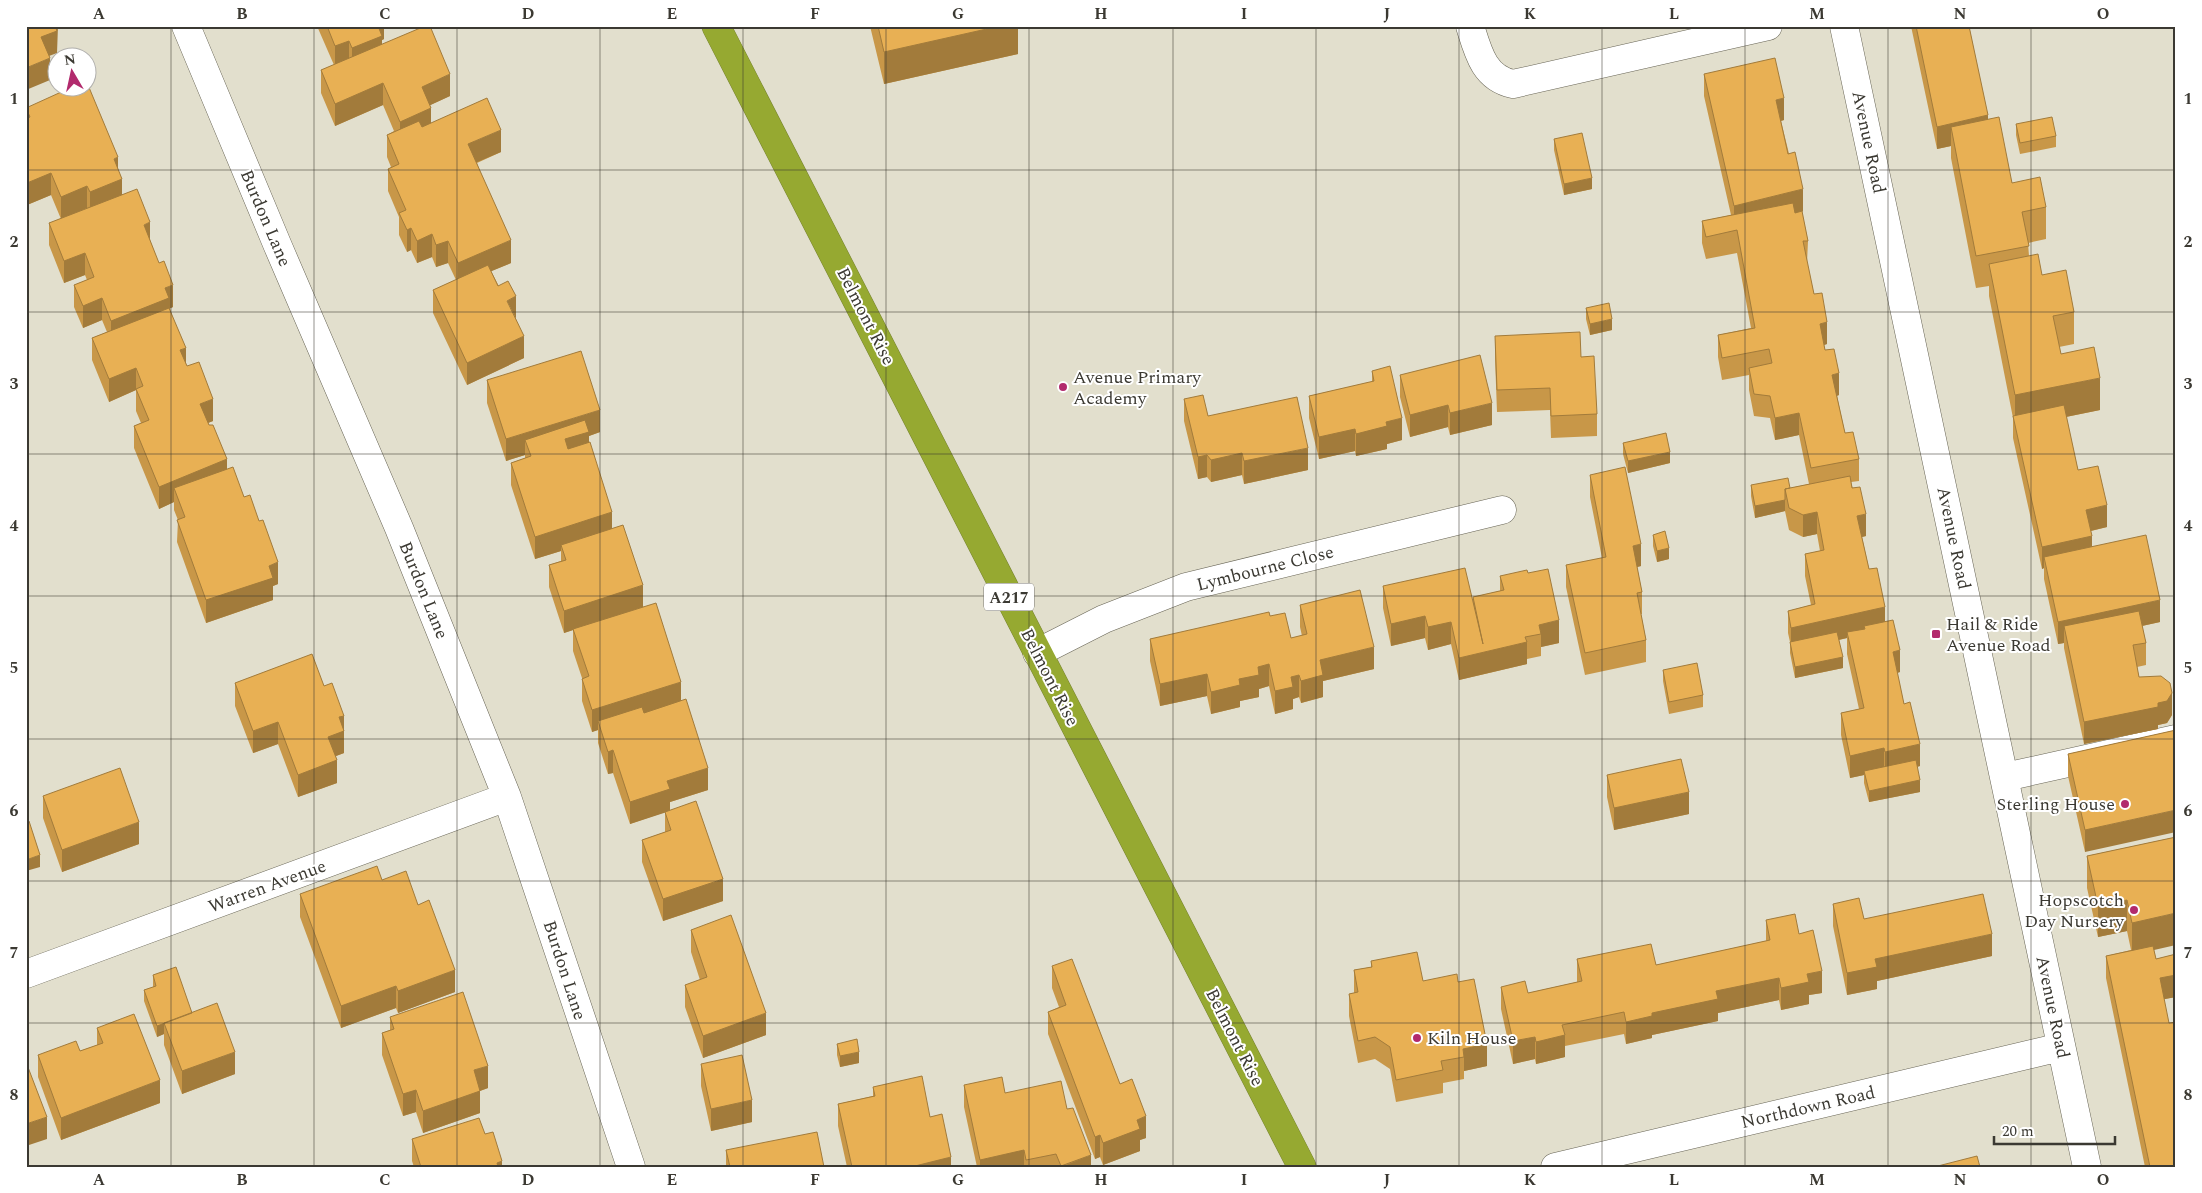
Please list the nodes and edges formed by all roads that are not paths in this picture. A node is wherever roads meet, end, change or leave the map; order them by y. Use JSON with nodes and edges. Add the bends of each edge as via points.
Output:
{"nodes":[{"id":1,"x":186,"y":26,"type":"edge"},
{"id":2,"x":716,"y":26,"type":"edge"},
{"id":3,"x":1470,"y":26,"type":"edge"},
{"id":4,"x":1768,"y":26,"type":"edge"},
{"id":5,"x":1844,"y":26,"type":"edge"},
{"id":6,"x":1502,"y":510,"type":"dead end"},
{"id":7,"x":1037,"y":653,"type":"junction"},
{"id":8,"x":2176,"y":739,"type":"edge"},
{"id":9,"x":2005,"y":777,"type":"junction"},
{"id":10,"x":507,"y":797,"type":"junction"},
{"id":11,"x":26,"y":974,"type":"edge"},
{"id":12,"x":2062,"y":1047,"type":"junction"},
{"id":13,"x":631,"y":1167,"type":"edge"},
{"id":14,"x":1302,"y":1167,"type":"edge"},
{"id":15,"x":1555,"y":1167,"type":"edge"},
{"id":16,"x":2087,"y":1167,"type":"edge"}],
"edges":[{"from":1,"to":10,"type":"street","name":"Burdon Lane","via":[[399,528]]},
{"from":2,"to":7,"type":"highway","name":"Belmont Rise","number":"A217"},
{"from":3,"to":4,"type":"street","via":[[1483,64],[1493,76],[1513,84]]},
{"from":5,"to":9,"type":"street","name":"Avenue Road"},
{"from":6,"to":7,"type":"street","name":"Lymbourne Close","via":[[1186,587],[1104,619]]},
{"from":7,"to":14,"type":"highway","name":"Belmont Rise","number":"A217"},
{"from":8,"to":9,"type":"street"},
{"from":9,"to":12,"type":"street","name":"Avenue Road"},
{"from":10,"to":11,"type":"street","name":"Warren Avenue"},
{"from":10,"to":13,"type":"street","name":"Burdon Lane"},
{"from":12,"to":15,"type":"street","name":"Northdown Road"},
{"from":12,"to":16,"type":"street","name":"Avenue Road"}]}
